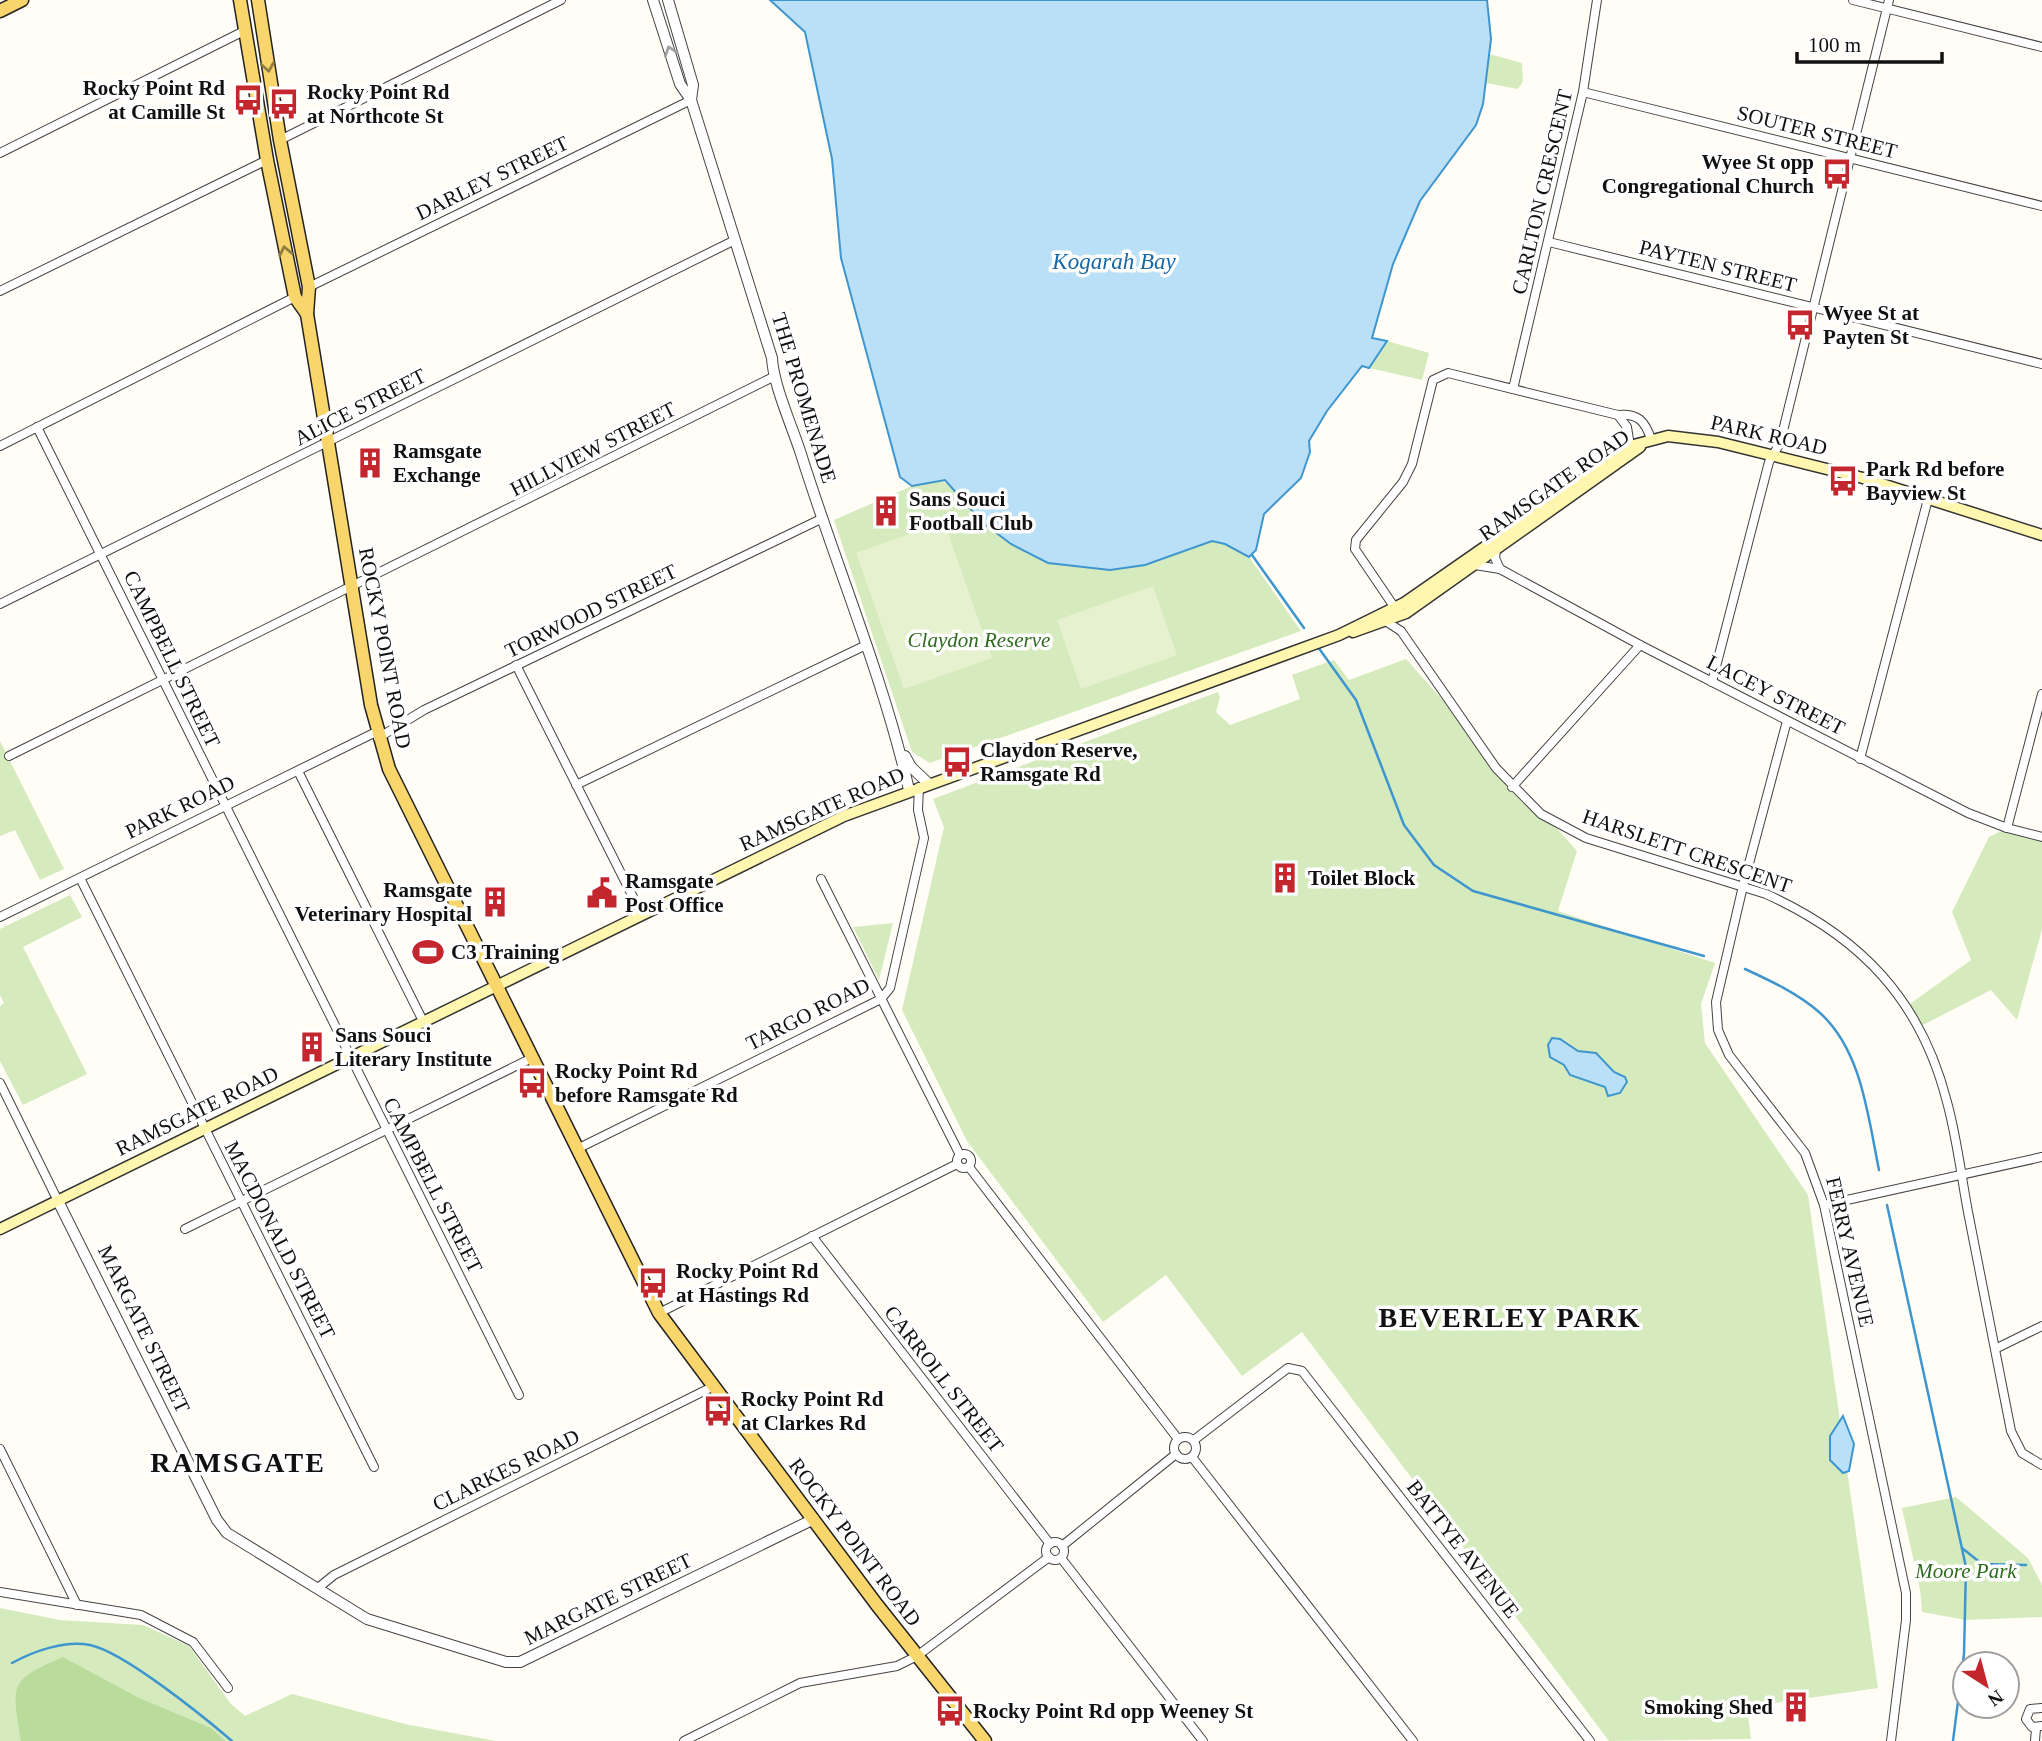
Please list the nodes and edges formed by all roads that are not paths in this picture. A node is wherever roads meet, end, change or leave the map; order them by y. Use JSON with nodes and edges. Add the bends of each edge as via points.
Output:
{"nodes":[{"id":1,"x":22,"y":0,"type":"edge"},
{"id":2,"x":240,"y":0,"type":"edge"},
{"id":3,"x":258,"y":0,"type":"edge"},
{"id":4,"x":561,"y":0,"type":"edge"},
{"id":5,"x":653,"y":0,"type":"edge"},
{"id":6,"x":668,"y":0,"type":"edge"},
{"id":7,"x":1597,"y":0,"type":"edge"},
{"id":8,"x":1853,"y":0,"type":"edge"},
{"id":9,"x":1888,"y":4,"type":"edge"},
{"id":10,"x":0,"y":11,"type":"edge"},
{"id":11,"x":244,"y":31,"type":"junction"},
{"id":12,"x":2042,"y":47,"type":"edge"},
{"id":13,"x":1583,"y":92,"type":"junction"},
{"id":14,"x":691,"y":100,"type":"junction"},
{"id":15,"x":280,"y":140,"type":"junction"},
{"id":16,"x":0,"y":153,"type":"edge"},
{"id":17,"x":1851,"y":157,"type":"junction"},
{"id":18,"x":267,"y":160,"type":"junction"},
{"id":19,"x":2042,"y":206,"type":"edge"},
{"id":20,"x":735,"y":240,"type":"junction"},
{"id":21,"x":1549,"y":242,"type":"junction"},
{"id":22,"x":309,"y":287,"type":"junction"},
{"id":23,"x":0,"y":291,"type":"edge"},
{"id":24,"x":295,"y":298,"type":"junction"},
{"id":25,"x":1814,"y":308,"type":"junction"},
{"id":26,"x":307,"y":314,"type":"junction"},
{"id":27,"x":2042,"y":364,"type":"edge"},
{"id":28,"x":773,"y":377,"type":"junction"},
{"id":29,"x":1513,"y":389,"type":"junction"},
{"id":30,"x":1618,"y":415,"type":"junction"},
{"id":31,"x":37,"y":427,"type":"junction"},
{"id":32,"x":1651,"y":439,"type":"junction"},
{"id":33,"x":329,"y":441,"type":"junction"},
{"id":34,"x":0,"y":446,"type":"edge"},
{"id":35,"x":1630,"y":446,"type":"junction"},
{"id":36,"x":1773,"y":455,"type":"junction"},
{"id":37,"x":1928,"y":499,"type":"junction"},
{"id":38,"x":821,"y":519,"type":"junction"},
{"id":39,"x":2042,"y":535,"type":"edge"},
{"id":40,"x":1496,"y":550,"type":"junction"},
{"id":41,"x":100,"y":554,"type":"junction"},
{"id":42,"x":1475,"y":565,"type":"junction"},
{"id":43,"x":1500,"y":569,"type":"junction"},
{"id":44,"x":352,"y":586,"type":"junction"},
{"id":45,"x":0,"y":604,"type":"edge"},
{"id":46,"x":1400,"y":610,"type":"junction"},
{"id":47,"x":1387,"y":622,"type":"junction"},
{"id":48,"x":1401,"y":631,"type":"junction"},
{"id":49,"x":1339,"y":635,"type":"junction"},
{"id":50,"x":1640,"y":645,"type":"junction"},
{"id":51,"x":864,"y":646,"type":"junction"},
{"id":52,"x":516,"y":666,"type":"junction"},
{"id":53,"x":162,"y":681,"type":"junction"},
{"id":54,"x":1712,"y":682,"type":"junction"},
{"id":55,"x":2042,"y":694,"type":"edge"},
{"id":56,"x":1787,"y":721,"type":"junction"},
{"id":57,"x":377,"y":735,"type":"junction"},
{"id":58,"x":899,"y":746,"type":"junction"},
{"id":59,"x":9,"y":756,"type":"dead end"},
{"id":60,"x":1860,"y":759,"type":"junction"},
{"id":61,"x":298,"y":771,"type":"junction"},
{"id":62,"x":576,"y":785,"type":"junction"},
{"id":63,"x":1513,"y":787,"type":"junction"},
{"id":64,"x":915,"y":789,"type":"junction"},
{"id":65,"x":226,"y":806,"type":"junction"},
{"id":66,"x":918,"y":810,"type":"junction"},
{"id":67,"x":2007,"y":828,"type":"junction"},
{"id":68,"x":2042,"y":836,"type":"edge"},
{"id":69,"x":80,"y":878,"type":"junction"},
{"id":70,"x":821,"y":879,"type":"dead end"},
{"id":71,"x":1743,"y":886,"type":"junction"},
{"id":72,"x":641,"y":913,"type":"junction"},
{"id":73,"x":0,"y":917,"type":"edge"},
{"id":74,"x":496,"y":985,"type":"junction"},
{"id":75,"x":881,"y":999,"type":"junction"},
{"id":76,"x":423,"y":1021,"type":"junction"},
{"id":77,"x":350,"y":1057,"type":"junction"},
{"id":78,"x":532,"y":1058,"type":"junction"},
{"id":79,"x":0,"y":1083,"type":"edge"},
{"id":80,"x":204,"y":1129,"type":"junction"},
{"id":81,"x":386,"y":1130,"type":"junction"},
{"id":82,"x":577,"y":1149,"type":"junction"},
{"id":83,"x":960,"y":1155,"type":"junction"},
{"id":84,"x":2042,"y":1157,"type":"edge"},
{"id":85,"x":957,"y":1164,"type":"junction"},
{"id":86,"x":968,"y":1167,"type":"junction"},
{"id":87,"x":1961,"y":1175,"type":"junction"},
{"id":88,"x":58,"y":1201,"type":"junction"},
{"id":89,"x":240,"y":1202,"type":"junction"},
{"id":90,"x":1824,"y":1205,"type":"junction"},
{"id":91,"x":0,"y":1229,"type":"edge"},
{"id":92,"x":185,"y":1229,"type":"dead end"},
{"id":93,"x":812,"y":1236,"type":"junction"},
{"id":94,"x":659,"y":1313,"type":"junction"},
{"id":95,"x":2042,"y":1326,"type":"edge"},
{"id":96,"x":1995,"y":1349,"type":"junction"},
{"id":97,"x":712,"y":1387,"type":"junction"},
{"id":98,"x":519,"y":1395,"type":"dead end"},
{"id":99,"x":1178,"y":1438,"type":"junction"},
{"id":100,"x":1194,"y":1440,"type":"junction"},
{"id":101,"x":0,"y":1449,"type":"edge"},
{"id":102,"x":1176,"y":1454,"type":"junction"},
{"id":103,"x":1192,"y":1457,"type":"junction"},
{"id":104,"x":2042,"y":1465,"type":"edge"},
{"id":105,"x":374,"y":1467,"type":"dead end"},
{"id":106,"x":814,"y":1519,"type":"junction"},
{"id":107,"x":1050,"y":1544,"type":"junction"},
{"id":108,"x":1062,"y":1546,"type":"junction"},
{"id":109,"x":1049,"y":1557,"type":"junction"},
{"id":110,"x":1060,"y":1558,"type":"junction"},
{"id":111,"x":318,"y":1588,"type":"junction"},
{"id":112,"x":0,"y":1592,"type":"edge"},
{"id":113,"x":77,"y":1605,"type":"junction"},
{"id":114,"x":918,"y":1656,"type":"junction"},
{"id":115,"x":228,"y":1688,"type":"dead end"},
{"id":116,"x":2042,"y":1708,"type":"edge"},
{"id":117,"x":2039,"y":1727,"type":"edge"},
{"id":118,"x":684,"y":1741,"type":"edge"},
{"id":119,"x":985,"y":1741,"type":"edge"},
{"id":120,"x":1203,"y":1741,"type":"edge"},
{"id":121,"x":1413,"y":1741,"type":"edge"},
{"id":122,"x":1590,"y":1741,"type":"edge"},
{"id":123,"x":1891,"y":1741,"type":"edge"},
{"id":124,"x":2035,"y":1741,"type":"edge"}],
"edges":[{"from":1,"to":10,"type":"main road"},
{"from":2,"to":11,"type":"main road","name":"ROCKY POINT ROAD"},
{"from":3,"to":15,"type":"main road","name":"ROCKY POINT ROAD","one_way":true},
{"from":4,"to":15,"type":"street"},
{"from":14,"to":5,"type":"street","name":"THE PROMENADE","one_way":true,"via":[[680,84]]},
{"from":6,"to":14,"type":"street","name":"THE PROMENADE","via":[[693,85]]},
{"from":7,"to":13,"type":"street","name":"CARLTON CRESCENT"},
{"from":8,"to":9,"type":"street"},
{"from":9,"to":12,"type":"street"},
{"from":9,"to":17,"type":"street"},
{"from":11,"to":16,"type":"street"},
{"from":11,"to":18,"type":"main road","name":"ROCKY POINT ROAD"},
{"from":13,"to":17,"type":"street","name":"SOUTER STREET"},
{"from":13,"to":21,"type":"street","name":"CARLTON CRESCENT"},
{"from":14,"to":20,"type":"street","name":"THE PROMENADE"},
{"from":14,"to":22,"type":"street","name":"DARLEY STREET"},
{"from":15,"to":22,"type":"main road","name":"ROCKY POINT ROAD"},
{"from":17,"to":19,"type":"street","name":"SOUTER STREET"},
{"from":17,"to":25,"type":"street"},
{"from":18,"to":23,"type":"street"},
{"from":24,"to":18,"type":"main road","name":"ROCKY POINT ROAD","one_way":true},
{"from":20,"to":28,"type":"street","name":"THE PROMENADE","via":[[772,358]]},
{"from":20,"to":33,"type":"street","name":"ALICE STREET"},
{"from":21,"to":25,"type":"street","name":"PAYTEN STREET"},
{"from":21,"to":29,"type":"street","name":"CARLTON CRESCENT"},
{"from":22,"to":26,"type":"main road","name":"ROCKY POINT ROAD"},
{"from":24,"to":26,"type":"main road","name":"ROCKY POINT ROAD"},
{"from":24,"to":31,"type":"street"},
{"from":25,"to":27,"type":"street","name":"PAYTEN STREET"},
{"from":25,"to":36,"type":"street","via":[[1780,443]]},
{"from":26,"to":33,"type":"main road","name":"ROCKY POINT ROAD"},
{"from":28,"to":38,"type":"street","name":"THE PROMENADE"},
{"from":28,"to":44,"type":"street","name":"HILLVIEW STREET"},
{"from":29,"to":30,"type":"street"},
{"from":29,"to":46,"type":"street","via":[[1448,373],[1433,380],[1412,464],[1356,540],[1355,549]]},
{"from":30,"to":32,"type":"street","via":[[1631,414],[1645,422]]},
{"from":30,"to":35,"type":"street","via":[[1628,427]]},
{"from":31,"to":34,"type":"street"},
{"from":31,"to":41,"type":"street","name":"CAMPBELL STREET"},
{"from":32,"to":35,"type":"main road","name":"RAMSGATE ROAD"},
{"from":32,"to":36,"type":"main road","name":"PARK ROAD","via":[[1686,436]]},
{"from":32,"to":40,"type":"main road","name":"RAMSGATE ROAD"},
{"from":33,"to":41,"type":"street","name":"ALICE STREET"},
{"from":33,"to":44,"type":"main road","name":"ROCKY POINT ROAD"},
{"from":35,"to":46,"type":"main road","name":"RAMSGATE ROAD"},
{"from":36,"to":37,"type":"main road","name":"PARK ROAD"},
{"from":36,"to":54,"type":"street"},
{"from":37,"to":39,"type":"main road","name":"PARK ROAD"},
{"from":37,"to":60,"type":"street"},
{"from":38,"to":51,"type":"street","name":"THE PROMENADE"},
{"from":38,"to":52,"type":"street","name":"TORWOOD STREET"},
{"from":40,"to":42,"type":"main road","name":"RAMSGATE ROAD"},
{"from":40,"to":43,"type":"street"},
{"from":41,"to":45,"type":"street","name":"ALICE STREET"},
{"from":41,"to":53,"type":"street","name":"CAMPBELL STREET"},
{"from":42,"to":43,"type":"street","name":"LACEY STREET"},
{"from":42,"to":46,"type":"main road","name":"RAMSGATE ROAD"},
{"from":43,"to":50,"type":"street","name":"LACEY STREET"},
{"from":44,"to":53,"type":"street","name":"HILLVIEW STREET"},
{"from":44,"to":57,"type":"main road","name":"ROCKY POINT ROAD"},
{"from":46,"to":47,"type":"main road","name":"RAMSGATE ROAD"},
{"from":46,"to":48,"type":"street"},
{"from":46,"to":49,"type":"main road","name":"RAMSGATE ROAD"},
{"from":47,"to":48,"type":"street","name":"HARSLETT CRESCENT"},
{"from":47,"to":49,"type":"main road","name":"RAMSGATE ROAD"},
{"from":48,"to":63,"type":"street","name":"HARSLETT CRESCENT"},
{"from":49,"to":64,"type":"main road","name":"RAMSGATE ROAD"},
{"from":50,"to":54,"type":"street","name":"LACEY STREET"},
{"from":50,"to":63,"type":"street"},
{"from":51,"to":58,"type":"street","name":"THE PROMENADE"},
{"from":51,"to":62,"type":"street"},
{"from":52,"to":57,"type":"street","name":"TORWOOD STREET"},
{"from":52,"to":62,"type":"street"},
{"from":53,"to":59,"type":"street","name":"HILLVIEW STREET"},
{"from":53,"to":65,"type":"street","name":"CAMPBELL STREET"},
{"from":54,"to":56,"type":"street","name":"LACEY STREET"},
{"from":55,"to":67,"type":"street"},
{"from":56,"to":60,"type":"street","name":"LACEY STREET"},
{"from":56,"to":71,"type":"street","name":"FERRY AVENUE"},
{"from":57,"to":61,"type":"street","name":"PARK ROAD"},
{"from":57,"to":74,"type":"main road","name":"ROCKY POINT ROAD","via":[[389,769]]},
{"from":58,"to":64,"type":"street","name":"THE PROMENADE"},
{"from":58,"to":64,"type":"street","name":"THE PROMENADE","via":[[912,767]]},
{"from":60,"to":67,"type":"street","name":"LACEY STREET"},
{"from":61,"to":65,"type":"street","name":"PARK ROAD"},
{"from":61,"to":76,"type":"street"},
{"from":62,"to":72,"type":"street"},
{"from":63,"to":71,"type":"street","name":"HARSLETT CRESCENT","via":[[1541,814],[1586,838]]},
{"from":64,"to":66,"type":"street"},
{"from":64,"to":66,"type":"street","name":"TARGO ROAD"},
{"from":64,"to":72,"type":"main road","name":"RAMSGATE ROAD","via":[[815,829]]},
{"from":65,"to":69,"type":"street","name":"PARK ROAD"},
{"from":65,"to":77,"type":"street","name":"CAMPBELL STREET"},
{"from":66,"to":75,"type":"street","name":"TARGO ROAD","via":[[924,838],[890,988]]},
{"from":67,"to":68,"type":"street","name":"LACEY STREET"},
{"from":69,"to":73,"type":"street","name":"PARK ROAD"},
{"from":69,"to":80,"type":"street","name":"MACDONALD STREET"},
{"from":70,"to":75,"type":"street"},
{"from":71,"to":87,"type":"street","name":"HARSLETT CRESCENT","via":[[1832,929],[1897,993],[1919,1027],[1941,1081]]},
{"from":71,"to":90,"type":"street","name":"FERRY AVENUE","via":[[1716,1002],[1718,1030],[1729,1055],[1805,1153]]},
{"from":72,"to":74,"type":"main road","name":"RAMSGATE ROAD"},
{"from":74,"to":76,"type":"main road","name":"RAMSGATE ROAD"},
{"from":74,"to":78,"type":"main road","name":"ROCKY POINT ROAD"},
{"from":75,"to":82,"type":"street","name":"TARGO ROAD"},
{"from":75,"to":83,"type":"street"},
{"from":76,"to":77,"type":"main road","name":"RAMSGATE ROAD"},
{"from":77,"to":80,"type":"main road","name":"RAMSGATE ROAD"},
{"from":77,"to":81,"type":"street","name":"CAMPBELL STREET"},
{"from":78,"to":81,"type":"street"},
{"from":78,"to":82,"type":"main road","name":"ROCKY POINT ROAD"},
{"from":79,"to":88,"type":"street","name":"MARGATE STREET"},
{"from":80,"to":88,"type":"main road","name":"RAMSGATE ROAD"},
{"from":80,"to":89,"type":"street","name":"MACDONALD STREET"},
{"from":81,"to":89,"type":"street"},
{"from":81,"to":98,"type":"street","name":"CAMPBELL STREET"},
{"from":82,"to":94,"type":"main road","name":"ROCKY POINT ROAD"},
{"from":83,"to":85,"type":"street"},
{"from":83,"to":86,"type":"street","via":[[969,1156]]},
{"from":84,"to":87,"type":"street"},
{"from":85,"to":86,"type":"street"},
{"from":85,"to":93,"type":"street"},
{"from":86,"to":99,"type":"street"},
{"from":87,"to":90,"type":"street"},
{"from":87,"to":96,"type":"street","name":"HARSLETT CRESCENT"},
{"from":88,"to":91,"type":"main road","name":"RAMSGATE ROAD"},
{"from":88,"to":111,"type":"street","name":"MARGATE STREET","via":[[217,1520],[227,1532]]},
{"from":89,"to":92,"type":"street"},
{"from":89,"to":105,"type":"street","name":"MACDONALD STREET"},
{"from":90,"to":123,"type":"street","name":"FERRY AVENUE","via":[[1906,1593]]},
{"from":93,"to":94,"type":"street"},
{"from":93,"to":107,"type":"street","name":"CARROLL STREET"},
{"from":94,"to":97,"type":"main road","name":"ROCKY POINT ROAD"},
{"from":95,"to":96,"type":"street"},
{"from":96,"to":104,"type":"street","name":"HARSLETT CRESCENT","via":[[2015,1443]]},
{"from":97,"to":106,"type":"main road","name":"ROCKY POINT ROAD"},
{"from":97,"to":111,"type":"street","name":"CLARKES ROAD","via":[[348,1568]]},
{"from":99,"to":100,"type":"street"},
{"from":99,"to":102,"type":"street"},
{"from":100,"to":103,"type":"street","via":[[1197,1447]]},
{"from":100,"to":122,"type":"street","name":"BATTYE AVENUE","via":[[1288,1368],[1298,1368]]},
{"from":101,"to":113,"type":"street"},
{"from":102,"to":103,"type":"street","via":[[1182,1459]]},
{"from":102,"to":108,"type":"street"},
{"from":103,"to":121,"type":"street"},
{"from":106,"to":111,"type":"street","name":"MARGATE STREET","via":[[520,1662],[506,1662],[382,1625]]},
{"from":106,"to":114,"type":"main road","name":"ROCKY POINT ROAD"},
{"from":107,"to":108,"type":"street"},
{"from":107,"to":109,"type":"street","via":[[1046,1550]]},
{"from":108,"to":110,"type":"street"},
{"from":109,"to":110,"type":"street"},
{"from":109,"to":114,"type":"street"},
{"from":110,"to":120,"type":"street"},
{"from":112,"to":113,"type":"street"},
{"from":113,"to":115,"type":"street","via":[[141,1615],[187,1639]]},
{"from":114,"to":118,"type":"street","via":[[897,1667],[800,1683]]},
{"from":114,"to":119,"type":"main road","name":"ROCKY POINT ROAD"},
{"from":116,"to":117,"type":"street","via":[[2033,1707],[2026,1715],[2027,1722]]},
{"from":117,"to":124,"type":"street"}]}
